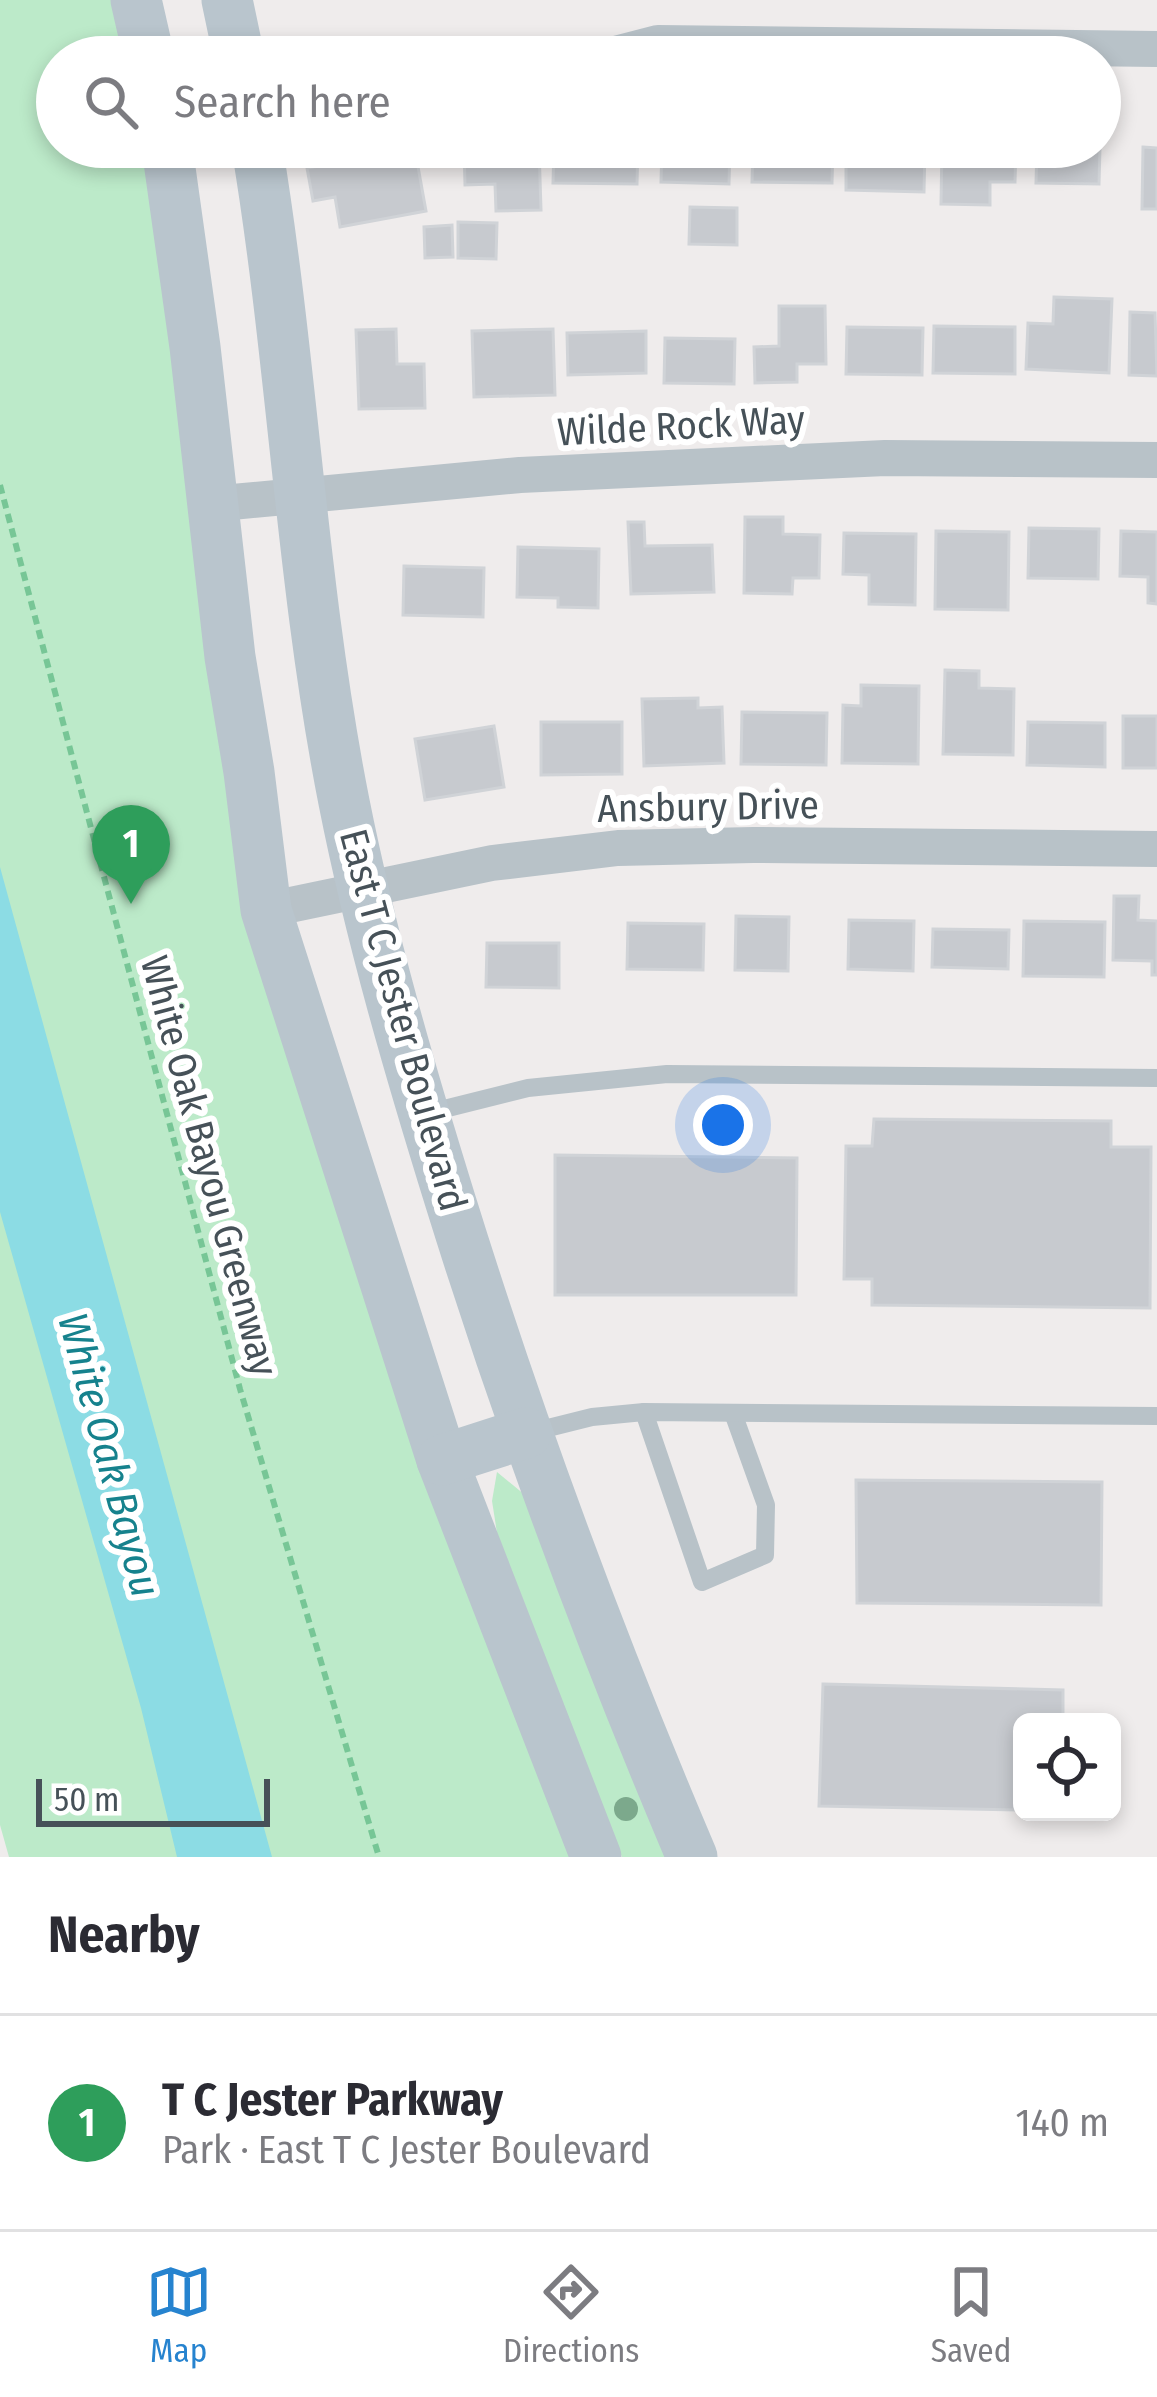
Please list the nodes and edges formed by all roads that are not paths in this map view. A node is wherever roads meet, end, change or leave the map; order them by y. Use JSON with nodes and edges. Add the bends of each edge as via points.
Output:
{"nodes":[{"id":1,"x":136,"y":0,"type":"edge"},
{"id":2,"x":227,"y":0,"type":"edge"},
{"id":3,"x":144,"y":36,"type":"edge"},
{"id":4,"x":235,"y":36,"type":"edge"},
{"id":5,"x":1121,"y":49,"type":"edge"},
{"id":6,"x":1157,"y":49,"type":"edge"},
{"id":7,"x":170,"y":168,"type":"edge"},
{"id":8,"x":260,"y":168,"type":"edge"},
{"id":9,"x":1157,"y":460,"type":"edge"},
{"id":10,"x":298,"y":496,"type":"junction"},
{"id":11,"x":211,"y":504,"type":"junction"},
{"id":12,"x":1157,"y":850,"type":"edge"},
{"id":13,"x":365,"y":890,"type":"junction"},
{"id":14,"x":266,"y":910,"type":"junction"},
{"id":15,"x":1157,"y":1078,"type":"edge"},
{"id":16,"x":424,"y":1114,"type":"junction"},
{"id":17,"x":644,"y":1412,"type":"junction"},
{"id":18,"x":733,"y":1413,"type":"junction"},
{"id":19,"x":1157,"y":1416,"type":"edge"},
{"id":20,"x":526,"y":1433,"type":"junction"},
{"id":21,"x":442,"y":1460,"type":"junction"},
{"id":22,"x":596,"y":1857,"type":"edge"},
{"id":23,"x":692,"y":1857,"type":"edge"}],
"edges":[{"from":1,"to":3,"type":"street"},
{"from":2,"to":4,"type":"street"},
{"from":5,"to":6,"type":"street"},
{"from":7,"to":11,"type":"street"},
{"from":8,"to":10,"type":"street","name":"East T C Jester Boulevard"},
{"from":9,"to":10,"type":"street","name":"Wilde Rock Way","via":[[885,458]]},
{"from":10,"to":11,"type":"street","name":"Wilde Rock Way"},
{"from":10,"to":13,"type":"street","name":"East T C Jester Boulevard","via":[[327,704]]},
{"from":11,"to":14,"type":"street"},
{"from":12,"to":13,"type":"street","name":"Ansbury Drive","via":[[618,848]]},
{"from":13,"to":14,"type":"street","name":"Ansbury Drive"},
{"from":13,"to":16,"type":"street","name":"East T C Jester Boulevard"},
{"from":14,"to":21,"type":"street"},
{"from":15,"to":16,"type":"lane","via":[[667,1073],[528,1088]]},
{"from":16,"to":20,"type":"street","name":"East T C Jester Boulevard"},
{"from":17,"to":18,"type":"lane"},
{"from":17,"to":18,"type":"lane","via":[[702,1582],[765,1555],[766,1505]]},
{"from":17,"to":20,"type":"lane"},
{"from":18,"to":19,"type":"lane"},
{"from":20,"to":21,"type":"street"},
{"from":20,"to":23,"type":"street","name":"East T C Jester Boulevard"},
{"from":21,"to":22,"type":"street"}]}
